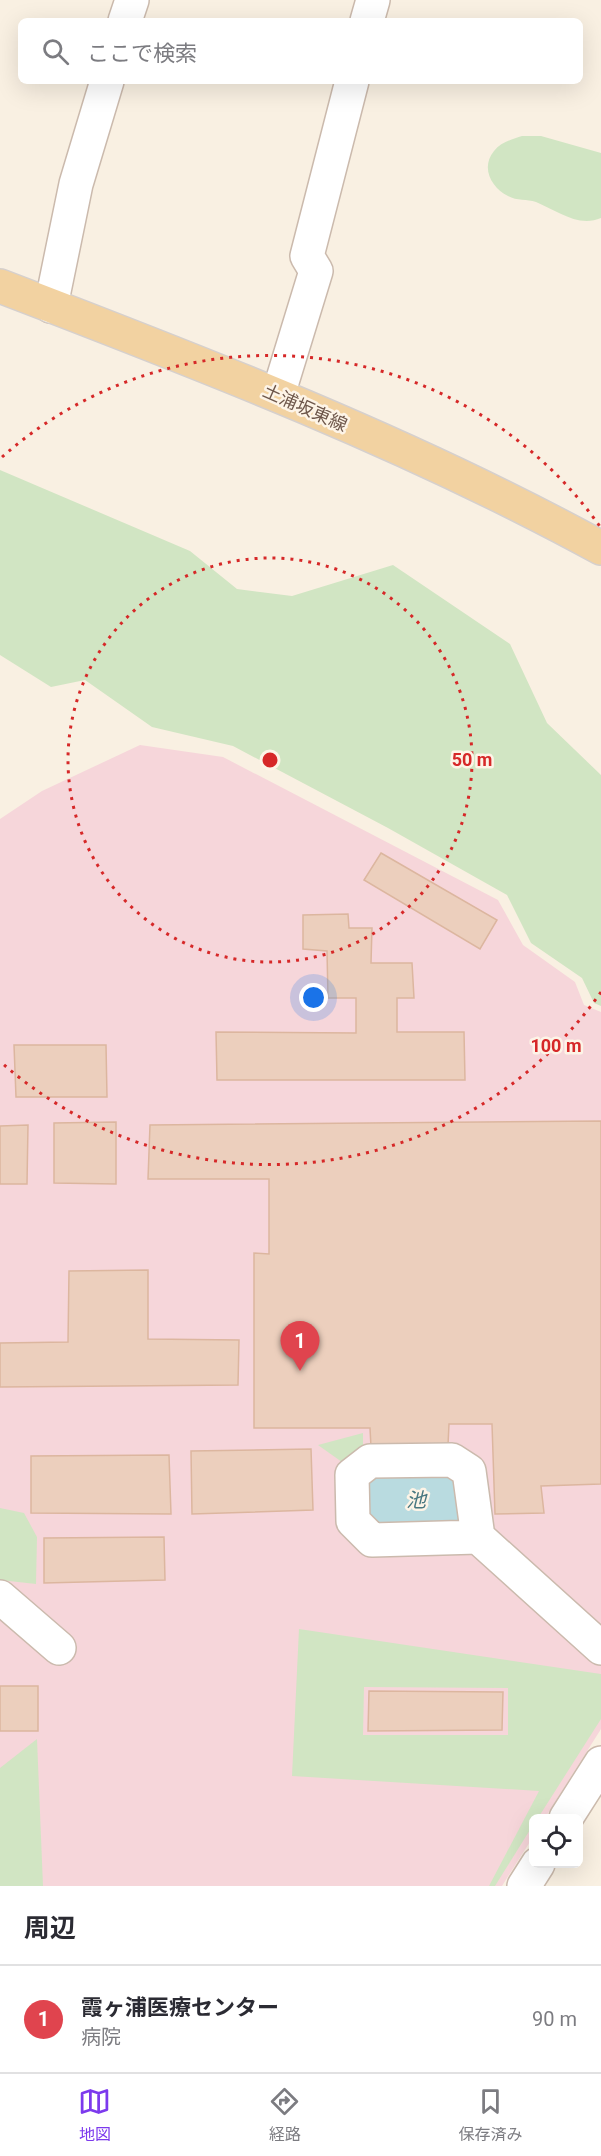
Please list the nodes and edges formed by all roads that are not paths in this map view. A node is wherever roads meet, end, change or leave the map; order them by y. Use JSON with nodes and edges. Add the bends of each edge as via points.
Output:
{"nodes":[{"id":1,"x":132,"y":0,"type":"edge"},
{"id":2,"x":373,"y":0,"type":"edge"},
{"id":3,"x":127,"y":18,"type":"edge"},
{"id":4,"x":369,"y":18,"type":"edge"},
{"id":5,"x":106,"y":84,"type":"edge"},
{"id":6,"x":351,"y":84,"type":"edge"},
{"id":7,"x":0,"y":286,"type":"edge"},
{"id":8,"x":51,"y":306,"type":"junction"},
{"id":9,"x":278,"y":395,"type":"junction"},
{"id":10,"x":601,"y":548,"type":"edge"},
{"id":11,"x":478,"y":1537,"type":"dead end"},
{"id":12,"x":0,"y":1597,"type":"edge"},
{"id":13,"x":59,"y":1648,"type":"dead end"},
{"id":14,"x":601,"y":1648,"type":"edge"},
{"id":15,"x":601,"y":1763,"type":"edge"},
{"id":16,"x":569,"y":1814,"type":"edge"},
{"id":17,"x":535,"y":1868,"type":"edge"},
{"id":18,"x":524,"y":1886,"type":"edge"}],
"edges":[{"from":1,"to":3,"type":"street"},
{"from":2,"to":4,"type":"street"},
{"from":5,"to":8,"type":"street","via":[[76,184]]},
{"from":6,"to":9,"type":"street","via":[[308,256],[316,271]]},
{"from":7,"to":8,"type":"main road","name":"土浦坂東線"},
{"from":8,"to":9,"type":"main road","name":"土浦坂東線"},
{"from":9,"to":10,"type":"main road","name":"土浦坂東線","via":[[491,490]]},
{"from":11,"to":14,"type":"street"},
{"from":12,"to":13,"type":"street"},
{"from":15,"to":16,"type":"street"},
{"from":17,"to":18,"type":"street"}]}
